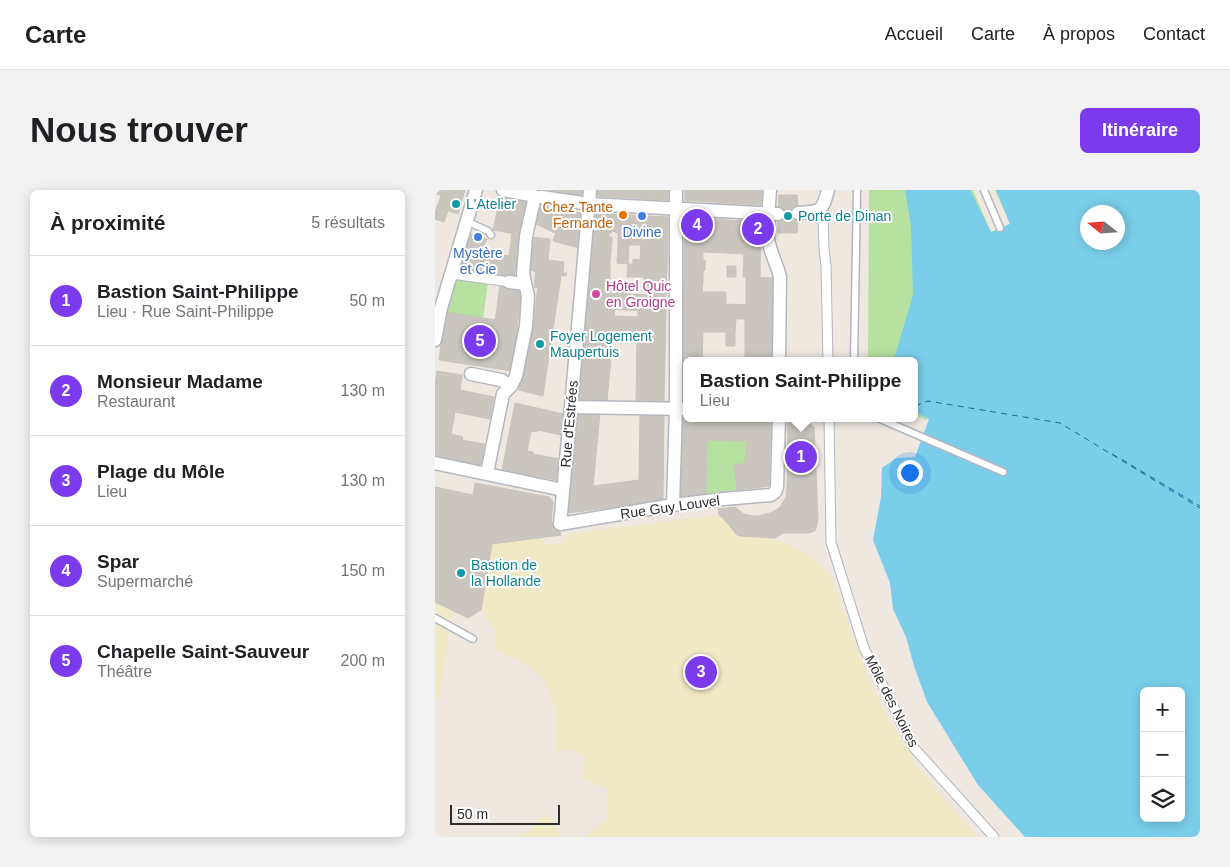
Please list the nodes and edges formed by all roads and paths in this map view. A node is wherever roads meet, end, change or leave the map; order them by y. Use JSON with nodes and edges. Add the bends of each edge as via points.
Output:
{"nodes":[{"id":1,"x":476,"y":190,"type":"edge"},
{"id":2,"x":503,"y":190,"type":"edge"},
{"id":3,"x":590,"y":190,"type":"edge"},
{"id":4,"x":676,"y":190,"type":"edge"},
{"id":5,"x":770,"y":190,"type":"edge"},
{"id":6,"x":828,"y":190,"type":"edge"},
{"id":7,"x":857,"y":190,"type":"edge"},
{"id":8,"x":984,"y":190,"type":"edge"},
{"id":9,"x":535,"y":196,"type":"junction"},
{"id":10,"x":589,"y":204,"type":"junction"},
{"id":11,"x":676,"y":209,"type":"junction"},
{"id":12,"x":820,"y":210,"type":"junction"},
{"id":13,"x":798,"y":213,"type":"tunnel mouth"},
{"id":14,"x":773,"y":214,"type":"junction"},
{"id":15,"x":465,"y":226,"type":"junction"},
{"id":16,"x":1000,"y":228,"type":"dead end"},
{"id":17,"x":491,"y":235,"type":"dead end"},
{"id":18,"x":451,"y":274,"type":"junction"},
{"id":19,"x":506,"y":281,"type":"joint"},
{"id":20,"x":525,"y":284,"type":"junction"},
{"id":21,"x":435,"y":340,"type":"edge"},
{"id":22,"x":779,"y":357,"type":"edge"},
{"id":23,"x":828,"y":357,"type":"edge"},
{"id":24,"x":854,"y":357,"type":"edge"},
{"id":25,"x":471,"y":374,"type":"dead end"},
{"id":26,"x":511,"y":386,"type":"junction"},
{"id":27,"x":571,"y":407,"type":"junction"},
{"id":28,"x":682,"y":408,"type":"edge"},
{"id":29,"x":779,"y":422,"type":"edge"},
{"id":30,"x":829,"y":422,"type":"edge"},
{"id":31,"x":887,"y":422,"type":"edge"},
{"id":32,"x":435,"y":463,"type":"edge"},
{"id":33,"x":1003,"y":472,"type":"dead end"},
{"id":34,"x":487,"y":473,"type":"junction"},
{"id":35,"x":563,"y":490,"type":"junction"},
{"id":36,"x":673,"y":505,"type":"junction"},
{"id":37,"x":560,"y":524,"type":"joint"},
{"id":38,"x":435,"y":618,"type":"edge"},
{"id":39,"x":473,"y":639,"type":"dead end"},
{"id":40,"x":994,"y":837,"type":"edge"}],
"edges":[{"from":1,"to":15,"type":"street"},
{"from":2,"to":9,"type":"street"},
{"from":3,"to":10,"type":"street","name":"Rue d'Estrées"},
{"from":4,"to":11,"type":"street"},
{"from":5,"to":14,"type":"street"},
{"from":6,"to":12,"type":"street"},
{"from":7,"to":24,"type":"lane"},
{"from":8,"to":16,"type":"lane"},
{"from":9,"to":10,"type":"street"},
{"from":9,"to":20,"type":"street","via":[[526,236]]},
{"from":10,"to":11,"type":"street"},
{"from":10,"to":27,"type":"street","name":"Rue d'Estrées"},
{"from":11,"to":14,"type":"street"},
{"from":11,"to":28,"type":"street"},
{"from":12,"to":13,"type":"street"},
{"from":12,"to":23,"type":"street","via":[[826,266]]},
{"from":14,"to":22,"type":"street","via":[[768,238],[779,277]]},
{"from":15,"to":17,"type":"lane","via":[[489,231]]},
{"from":15,"to":18,"type":"street"},
{"from":18,"to":19,"type":"street"},
{"from":18,"to":21,"type":"street"},
{"from":19,"to":20,"type":"street"},
{"from":20,"to":26,"type":"street","via":[[528,296],[526,326]]},
{"from":25,"to":26,"type":"street","via":[[501,380]]},
{"from":26,"to":34,"type":"street","via":[[503,394]]},
{"from":27,"to":28,"type":"street"},
{"from":27,"to":35,"type":"street","name":"Rue d'Estrées"},
{"from":28,"to":36,"type":"street"},
{"from":29,"to":36,"type":"street","name":"Rue Guy Louvel","via":[[775,492]]},
{"from":30,"to":40,"type":"street","name":"Môle des Noires","via":[[831,542],[864,648],[915,748]]},
{"from":31,"to":33,"type":"lane"},
{"from":32,"to":34,"type":"street"},
{"from":34,"to":35,"type":"street"},
{"from":35,"to":37,"type":"street","name":"Rue d'Estrées"},
{"from":36,"to":37,"type":"street","name":"Rue Guy Louvel"},
{"from":38,"to":39,"type":"lane"}]}
